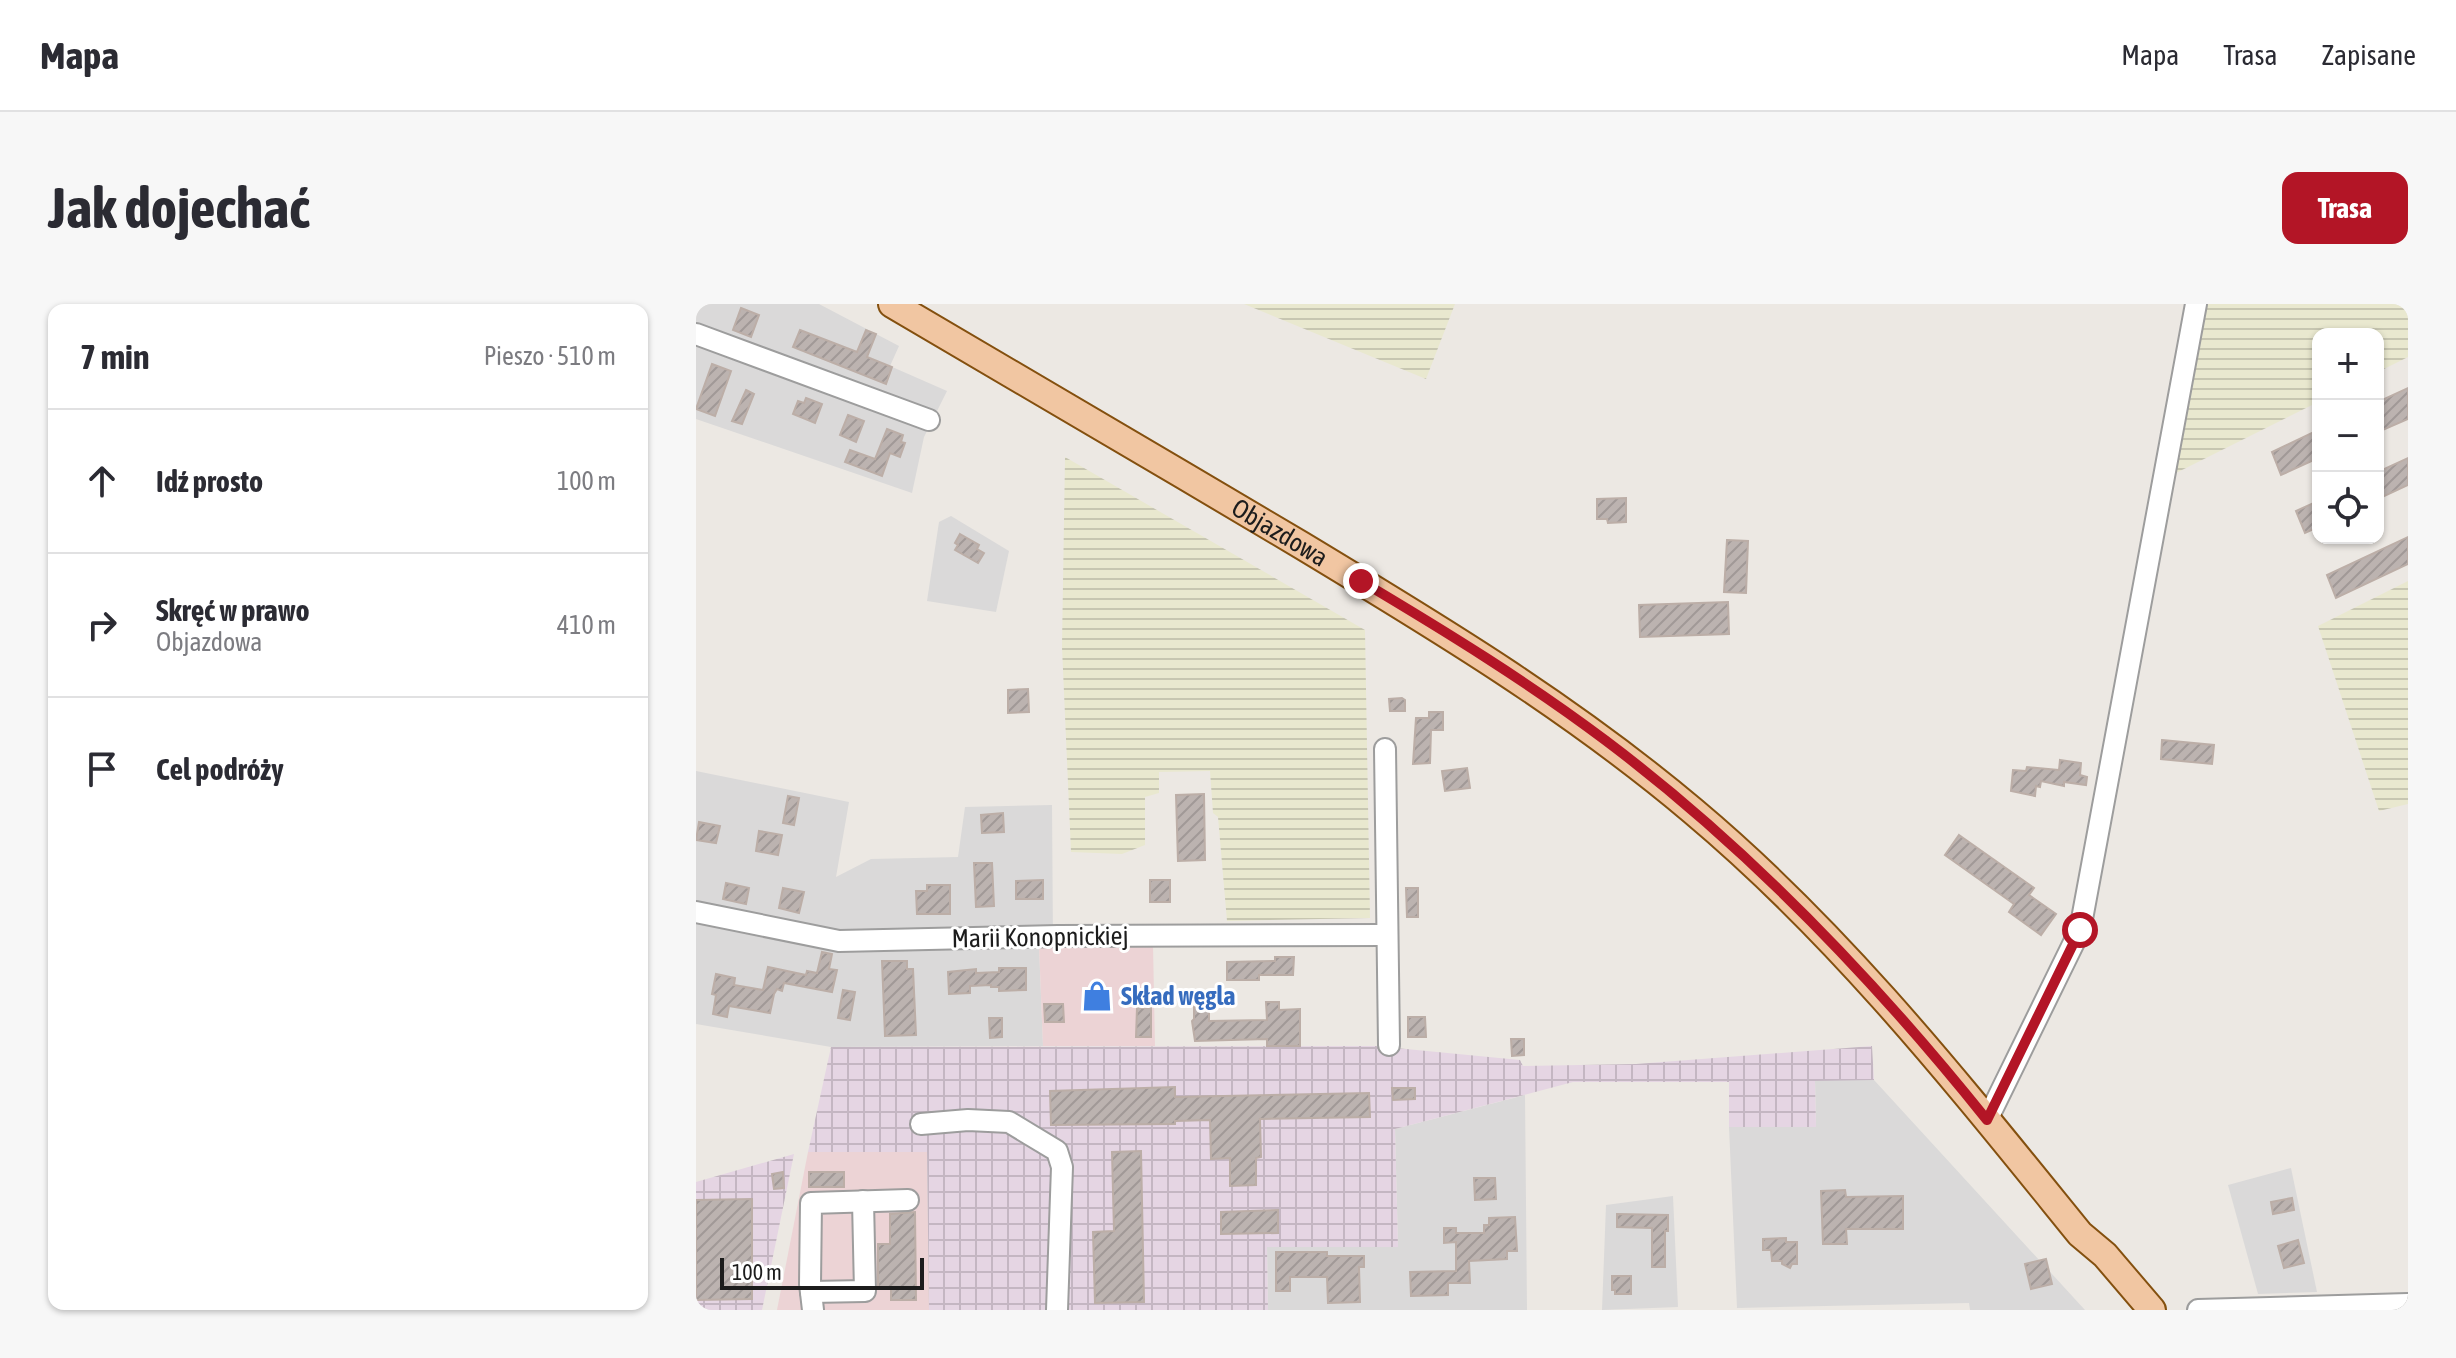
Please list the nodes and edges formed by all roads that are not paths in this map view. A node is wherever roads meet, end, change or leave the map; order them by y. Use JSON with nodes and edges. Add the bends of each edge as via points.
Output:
{"nodes":[{"id":1,"x":892,"y":304,"type":"edge"},
{"id":2,"x":2196,"y":304,"type":"edge"},
{"id":3,"x":696,"y":334,"type":"edge"},
{"id":4,"x":929,"y":420,"type":"dead end"},
{"id":5,"x":1385,"y":749,"type":"dead end"},
{"id":6,"x":696,"y":912,"type":"edge"},
{"id":7,"x":1386,"y":935,"type":"junction"},
{"id":8,"x":1389,"y":1045,"type":"dead end"},
{"id":9,"x":1987,"y":1120,"type":"junction"},
{"id":10,"x":921,"y":1124,"type":"dead end"},
{"id":11,"x":908,"y":1200,"type":"dead end"},
{"id":12,"x":863,"y":1201,"type":"junction"},
{"id":13,"x":2080,"y":1234,"type":"junction"},
{"id":14,"x":812,"y":1301,"type":"edge"},
{"id":15,"x":2408,"y":1304,"type":"edge"},
{"id":16,"x":1057,"y":1310,"type":"edge"},
{"id":17,"x":2132,"y":1310,"type":"edge"},
{"id":18,"x":2152,"y":1310,"type":"edge"},
{"id":19,"x":2198,"y":1310,"type":"edge"}],
"edges":[{"from":1,"to":9,"type":"main road","name":"Objazdowa","via":[[1461,641],[1605,740],[1695,812],[1793,902],[1894,1008]]},
{"from":2,"to":9,"type":"street","via":[[2080,930]]},
{"from":3,"to":4,"type":"street"},
{"from":5,"to":7,"type":"street"},
{"from":6,"to":7,"type":"street","name":"Marii Konopnickiej","via":[[839,941]]},
{"from":7,"to":8,"type":"street"},
{"from":9,"to":13,"type":"main road","name":"Objazdowa"},
{"from":10,"to":16,"type":"street","via":[[1009,1122],[1057,1151],[1062,1167]]},
{"from":11,"to":12,"type":"street"},
{"from":12,"to":14,"type":"street","via":[[865,1291]]},
{"from":12,"to":14,"type":"street","via":[[811,1203]]},
{"from":13,"to":17,"type":"main road","name":"Objazdowa"},
{"from":13,"to":18,"type":"main road","name":"Objazdowa"},
{"from":15,"to":19,"type":"street"}]}
